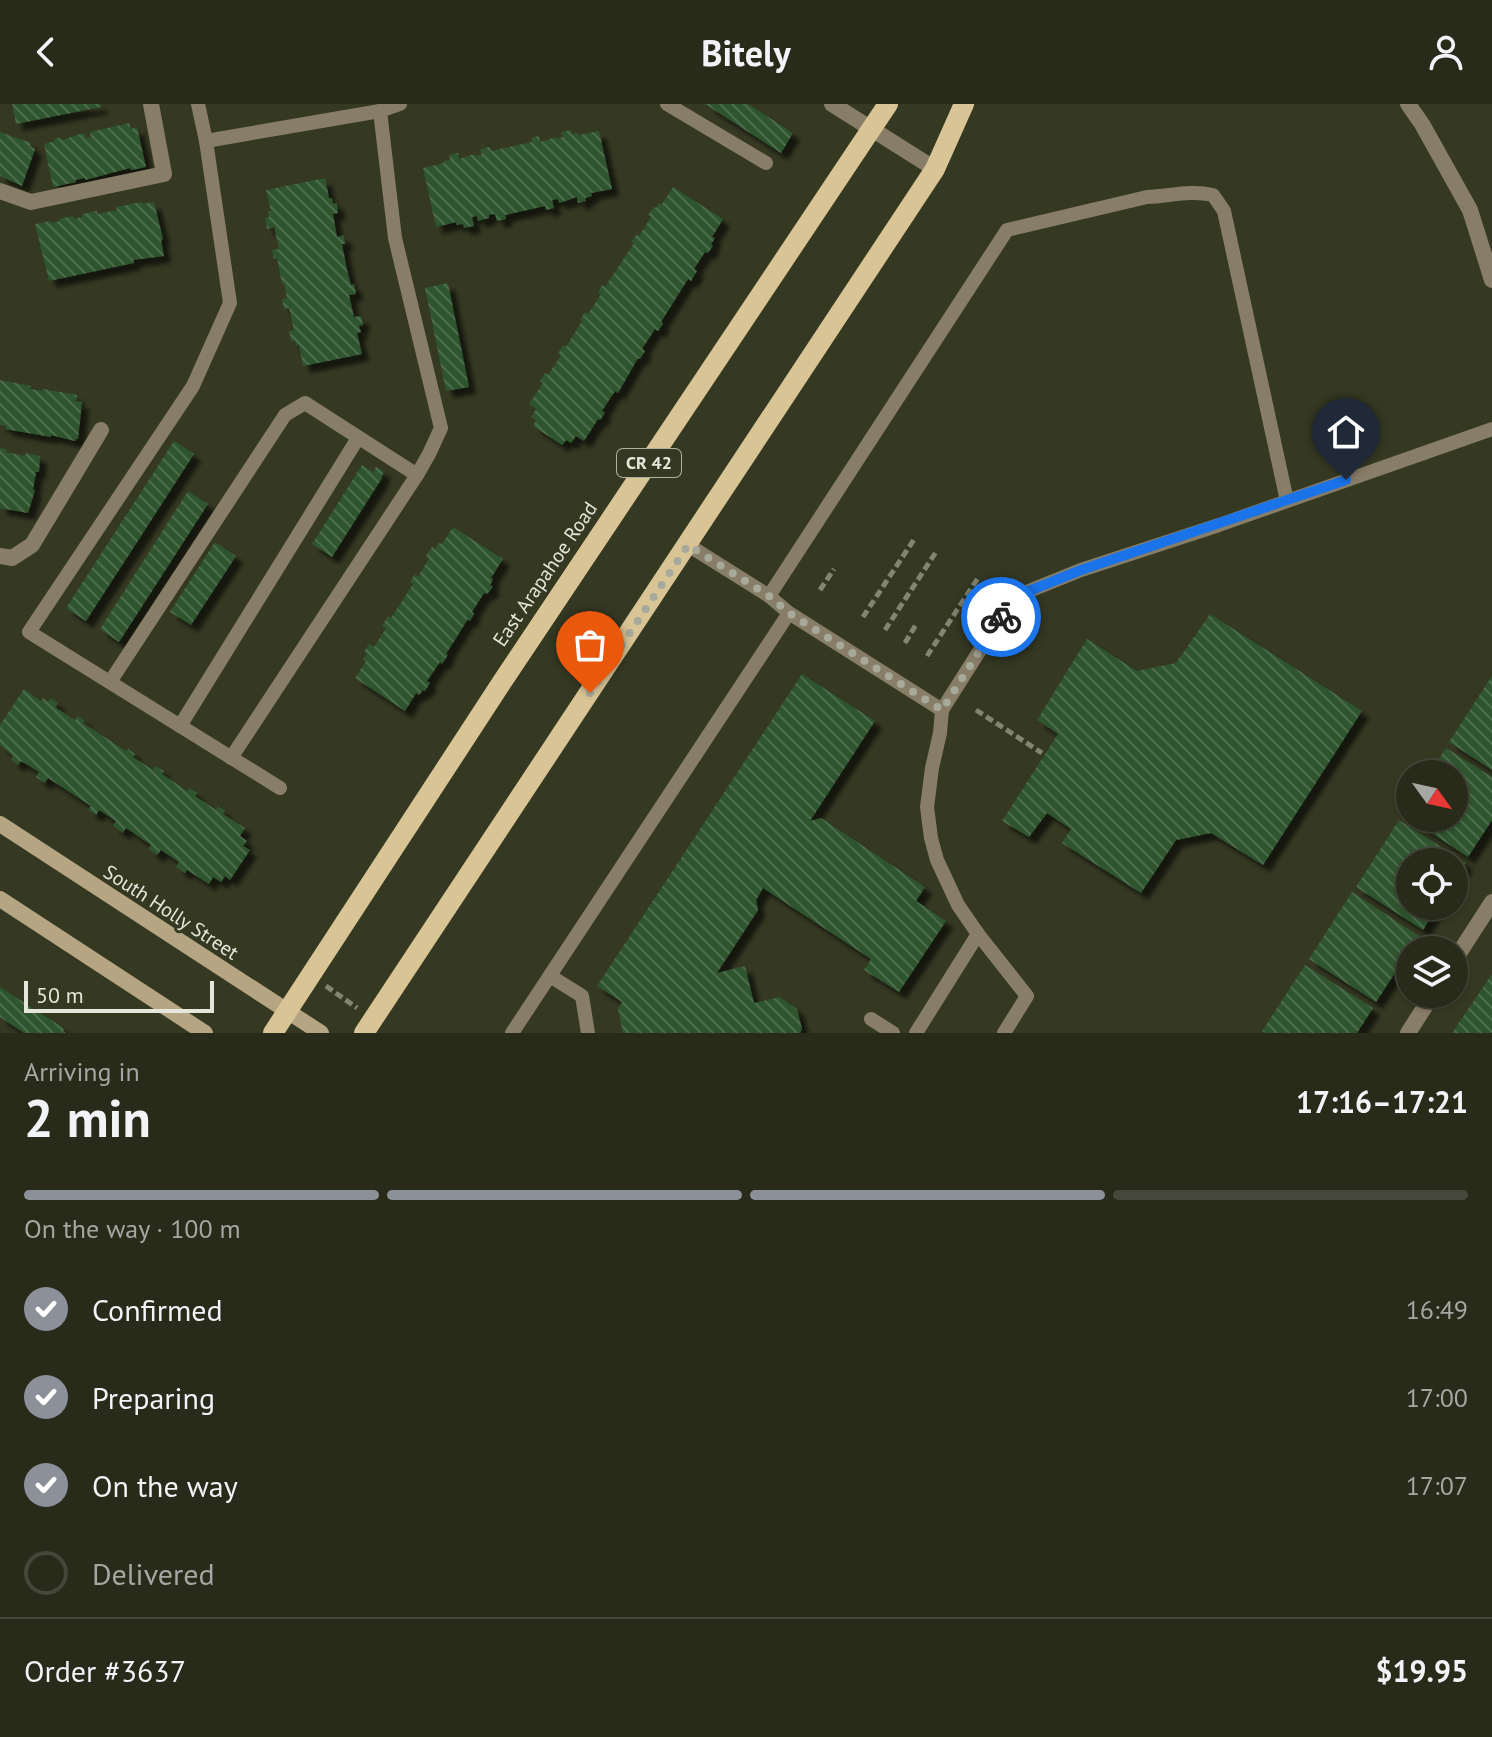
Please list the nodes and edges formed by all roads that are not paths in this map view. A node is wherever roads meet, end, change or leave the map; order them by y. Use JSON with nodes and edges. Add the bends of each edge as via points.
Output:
{"nodes":[{"id":1,"x":151,"y":104,"type":"edge"},
{"id":2,"x":198,"y":104,"type":"edge"},
{"id":3,"x":400,"y":104,"type":"edge"},
{"id":4,"x":667,"y":104,"type":"edge"},
{"id":5,"x":832,"y":104,"type":"edge"},
{"id":6,"x":888,"y":104,"type":"edge"},
{"id":7,"x":964,"y":104,"type":"edge"},
{"id":8,"x":1408,"y":104,"type":"edge"},
{"id":9,"x":380,"y":111,"type":"junction"},
{"id":10,"x":872,"y":129,"type":"junction"},
{"id":11,"x":206,"y":141,"type":"junction"},
{"id":12,"x":766,"y":163,"type":"dead end"},
{"id":13,"x":935,"y":169,"type":"junction"},
{"id":14,"x":0,"y":191,"type":"edge"},
{"id":15,"x":1484,"y":234,"type":"edge"},
{"id":16,"x":1492,"y":280,"type":"edge"},
{"id":17,"x":1492,"y":429,"type":"edge"},
{"id":18,"x":101,"y":430,"type":"dead end"},
{"id":19,"x":358,"y":438,"type":"junction"},
{"id":20,"x":417,"y":475,"type":"junction"},
{"id":21,"x":1287,"y":501,"type":"junction"},
{"id":22,"x":688,"y":545,"type":"junction"},
{"id":23,"x":0,"y":556,"type":"edge"},
{"id":24,"x":769,"y":596,"type":"junction"},
{"id":25,"x":789,"y":613,"type":"junction"},
{"id":26,"x":110,"y":682,"type":"junction"},
{"id":27,"x":942,"y":710,"type":"junction"},
{"id":28,"x":180,"y":726,"type":"junction"},
{"id":29,"x":231,"y":758,"type":"junction"},
{"id":30,"x":280,"y":788,"type":"dead end"},
{"id":31,"x":0,"y":824,"type":"edge"},
{"id":32,"x":0,"y":899,"type":"edge"},
{"id":33,"x":1492,"y":902,"type":"edge"},
{"id":34,"x":978,"y":934,"type":"junction"},
{"id":35,"x":1468,"y":939,"type":"edge"},
{"id":36,"x":550,"y":976,"type":"junction"},
{"id":37,"x":1424,"y":1008,"type":"edge"},
{"id":38,"x":287,"y":1012,"type":"junction"},
{"id":39,"x":871,"y":1019,"type":"dead end"},
{"id":40,"x":369,"y":1026,"type":"edge"},
{"id":41,"x":205,"y":1033,"type":"edge"},
{"id":42,"x":273,"y":1033,"type":"edge"},
{"id":43,"x":321,"y":1033,"type":"edge"},
{"id":44,"x":512,"y":1033,"type":"edge"},
{"id":45,"x":588,"y":1033,"type":"edge"},
{"id":46,"x":893,"y":1033,"type":"edge"},
{"id":47,"x":916,"y":1033,"type":"edge"},
{"id":48,"x":1004,"y":1033,"type":"edge"},
{"id":49,"x":1408,"y":1033,"type":"edge"}],
"edges":[{"from":1,"to":14,"type":"street","via":[[164,174],[31,202]]},
{"from":2,"to":11,"type":"lane"},
{"from":3,"to":9,"type":"lane"},
{"from":4,"to":12,"type":"lane"},
{"from":5,"to":10,"type":"street"},
{"from":6,"to":10,"type":"main road","name":"East Arapahoe Road","number":"CR 42"},
{"from":7,"to":13,"type":"main road"},
{"from":8,"to":15,"type":"street"},
{"from":9,"to":11,"type":"lane"},
{"from":9,"to":20,"type":"lane","via":[[395,238],[441,428]]},
{"from":10,"to":13,"type":"street"},
{"from":10,"to":38,"type":"main road","name":"East Arapahoe Road","number":"CR 42"},
{"from":11,"to":26,"type":"lane","via":[[230,303],[193,386],[29,632]]},
{"from":13,"to":22,"type":"main road"},
{"from":15,"to":16,"type":"street"},
{"from":17,"to":21,"type":"lane"},
{"from":18,"to":23,"type":"street","via":[[32,545],[12,558]]},
{"from":19,"to":20,"type":"lane"},
{"from":19,"to":26,"type":"lane","via":[[305,403],[285,415]]},
{"from":19,"to":28,"type":"lane"},
{"from":20,"to":29,"type":"lane"},
{"from":21,"to":24,"type":"lane","via":[[1224,211],[1213,195],[1196,191],[1147,197],[1007,230]]},
{"from":21,"to":27,"type":"lane","via":[[1019,595]]},
{"from":22,"to":24,"type":"lane"},
{"from":22,"to":40,"type":"main road"},
{"from":24,"to":25,"type":"lane"},
{"from":25,"to":27,"type":"lane"},
{"from":25,"to":36,"type":"lane"},
{"from":26,"to":28,"type":"lane"},
{"from":27,"to":34,"type":"lane","via":[[927,807],[931,838],[958,905]]},
{"from":28,"to":29,"type":"lane"},
{"from":29,"to":30,"type":"lane"},
{"from":31,"to":38,"type":"main road","name":"South Holly Street"},
{"from":32,"to":41,"type":"main road"},
{"from":33,"to":35,"type":"street"},
{"from":34,"to":47,"type":"lane"},
{"from":34,"to":48,"type":"lane","via":[[1027,996]]},
{"from":36,"to":44,"type":"lane"},
{"from":36,"to":45,"type":"lane","via":[[582,996]]},
{"from":37,"to":49,"type":"street"},
{"from":38,"to":42,"type":"main road","name":"East Arapahoe Road","number":"CR 42"},
{"from":38,"to":43,"type":"main road","name":"South Holly Street"},
{"from":39,"to":46,"type":"lane"}]}
